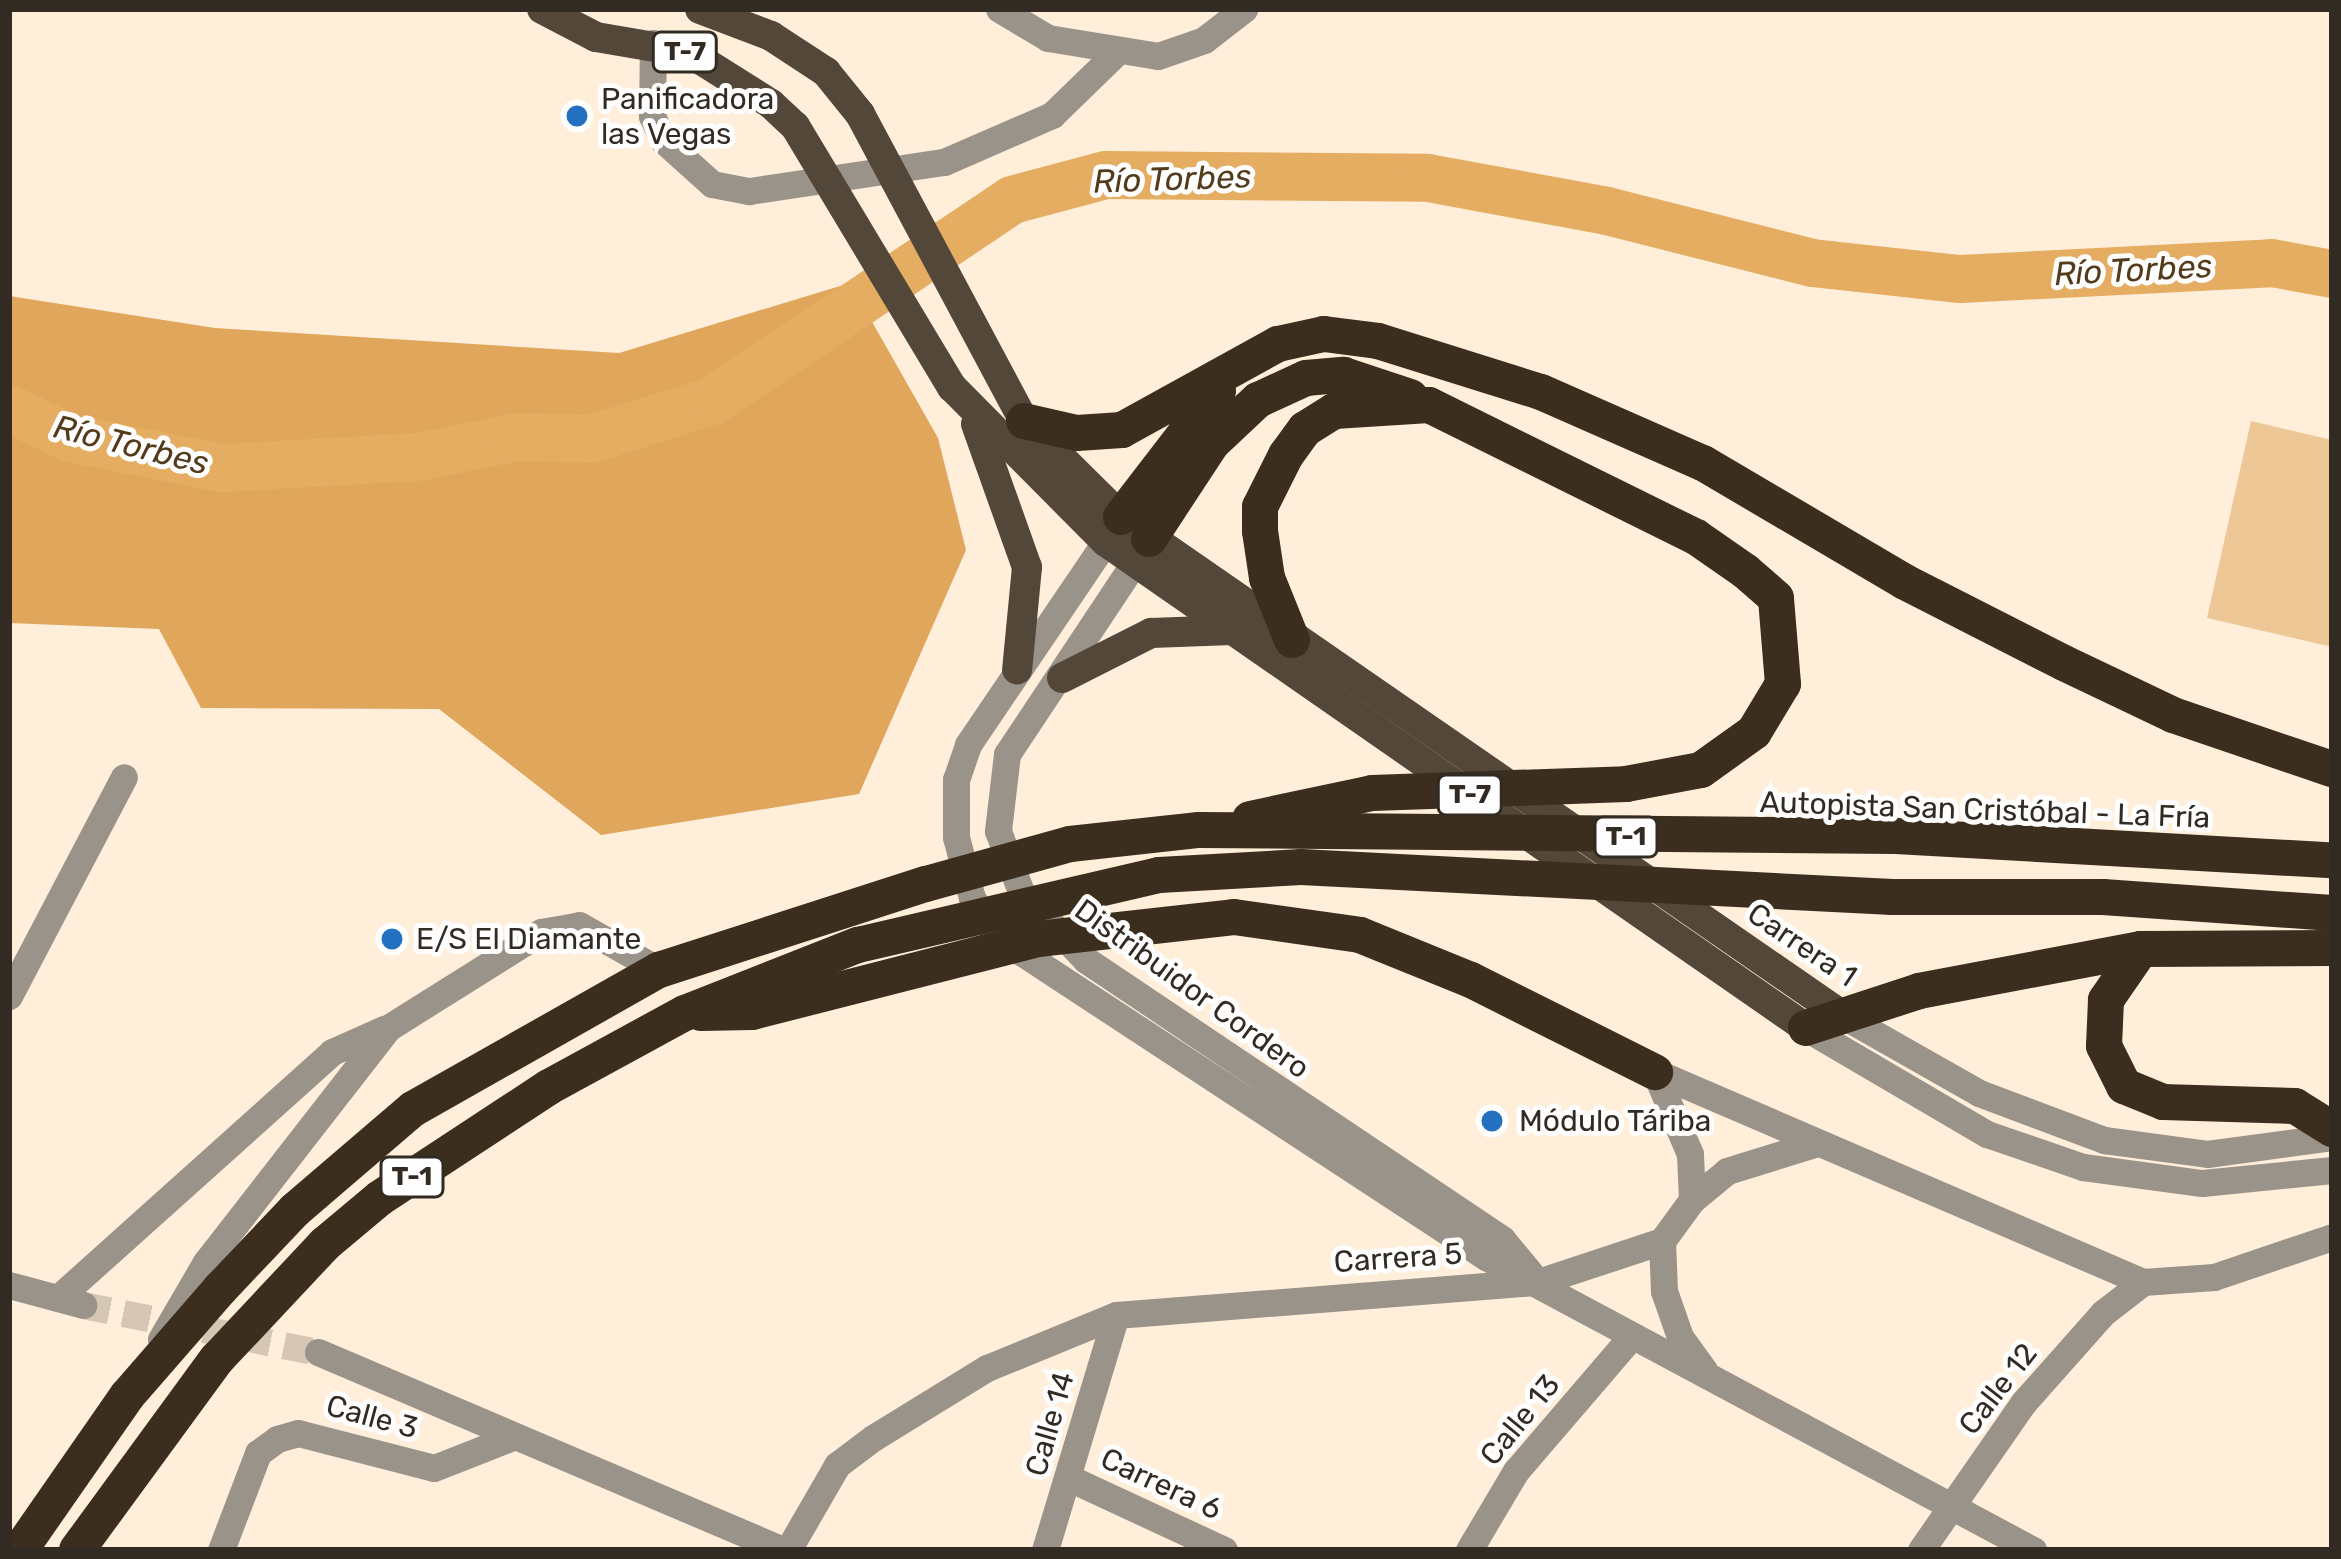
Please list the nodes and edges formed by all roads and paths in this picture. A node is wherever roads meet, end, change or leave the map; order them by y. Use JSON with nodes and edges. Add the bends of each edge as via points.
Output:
{"nodes":[{"id":1,"x":700,"y":9,"type":"edge"},
{"id":2,"x":999,"y":9,"type":"edge"},
{"id":3,"x":1244,"y":9,"type":"edge"},
{"id":4,"x":558,"y":10,"type":"edge"},
{"id":5,"x":653,"y":43,"type":"junction"},
{"id":6,"x":1114,"y":55,"type":"junction"},
{"id":7,"x":1235,"y":370,"type":"junction"},
{"id":8,"x":960,"y":397,"type":"junction"},
{"id":9,"x":1429,"y":406,"type":"junction"},
{"id":10,"x":1024,"y":421,"type":"junction"},
{"id":11,"x":1128,"y":541,"type":"junction"},
{"id":12,"x":1232,"y":630,"type":"junction"},
{"id":13,"x":1292,"y":640,"type":"junction"},
{"id":14,"x":1017,"y":670,"type":"junction"},
{"id":15,"x":1062,"y":678,"type":"junction"},
{"id":16,"x":2332,"y":769,"type":"edge"},
{"id":17,"x":124,"y":777,"type":"dead end"},
{"id":18,"x":1199,"y":830,"type":"junction"},
{"id":19,"x":1358,"y":855,"type":"junction"},
{"id":20,"x":2332,"y":860,"type":"edge"},
{"id":21,"x":2332,"y":913,"type":"edge"},
{"id":22,"x":2332,"y":947,"type":"edge"},
{"id":23,"x":2141,"y":949,"type":"junction"},
{"id":24,"x":659,"y":970,"type":"junction"},
{"id":25,"x":9,"y":996,"type":"edge"},
{"id":26,"x":685,"y":1013,"type":"junction"},
{"id":27,"x":1823,"y":1021,"type":"junction"},
{"id":28,"x":388,"y":1028,"type":"junction"},
{"id":29,"x":1655,"y":1072,"type":"junction"},
{"id":30,"x":2332,"y":1133,"type":"edge"},
{"id":31,"x":1814,"y":1144,"type":"junction"},
{"id":32,"x":2332,"y":1170,"type":"edge"},
{"id":33,"x":1692,"y":1200,"type":"junction"},
{"id":34,"x":2332,"y":1237,"type":"edge"},
{"id":35,"x":1662,"y":1241,"type":"junction"},
{"id":36,"x":1538,"y":1282,"type":"junction"},
{"id":37,"x":2143,"y":1282,"type":"junction"},
{"id":38,"x":9,"y":1285,"type":"edge"},
{"id":39,"x":1116,"y":1315,"type":"junction"},
{"id":40,"x":1631,"y":1337,"type":"junction"},
{"id":41,"x":318,"y":1352,"type":"tunnel mouth"},
{"id":42,"x":1709,"y":1377,"type":"junction"},
{"id":43,"x":127,"y":1396,"type":"junction"},
{"id":44,"x":509,"y":1438,"type":"junction"},
{"id":45,"x":1070,"y":1478,"type":"junction"},
{"id":46,"x":1954,"y":1503,"type":"junction"},
{"id":47,"x":20,"y":1550,"type":"edge"},
{"id":48,"x":77,"y":1550,"type":"edge"},
{"id":49,"x":221,"y":1550,"type":"edge"},
{"id":50,"x":786,"y":1550,"type":"edge"},
{"id":51,"x":1045,"y":1550,"type":"edge"},
{"id":52,"x":1224,"y":1550,"type":"edge"},
{"id":53,"x":1469,"y":1550,"type":"edge"},
{"id":54,"x":1921,"y":1550,"type":"edge"},
{"id":55,"x":2033,"y":1550,"type":"edge"}],
"edges":[{"from":1,"to":10,"type":"main road","number":"T-7","via":[[771,36],[826,72],[860,114]]},
{"from":2,"to":6,"type":"street","via":[[1048,38]]},
{"from":3,"to":6,"type":"street","via":[[1204,40],[1158,56]]},
{"from":4,"to":5,"type":"main road","number":"T-7","via":[[596,37]]},
{"from":5,"to":6,"type":"street","via":[[652,116],[663,140],[712,184],[749,190],[944,162],[1052,115]]},
{"from":5,"to":8,"type":"main road","number":"T-7","via":[[727,70],[795,126]]},
{"from":7,"to":10,"type":"highway","via":[[1122,430],[1077,433]]},
{"from":7,"to":11,"type":"highway"},
{"from":7,"to":16,"type":"highway","via":[[1278,344],[1324,334],[1378,341],[1540,392],[1703,463],[1905,582],[2064,663],[2174,715]]},
{"from":8,"to":11,"type":"main road","number":"T-7"},
{"from":8,"to":14,"type":"main road","via":[[1027,567]]},
{"from":9,"to":11,"type":"highway","via":[[1344,375],[1306,378],[1258,400]]},
{"from":9,"to":13,"type":"highway","via":[[1334,411],[1286,454],[1260,507],[1268,578]]},
{"from":9,"to":18,"type":"highway","via":[[1696,537],[1775,598],[1783,684],[1754,732],[1701,770],[1626,784],[1372,793]]},
{"from":10,"to":11,"type":"main road","number":"T-7"},
{"from":11,"to":12,"type":"main road","number":"T-7"},
{"from":11,"to":13,"type":"main road","name":"Carrera 1"},
{"from":11,"to":14,"type":"street"},
{"from":11,"to":15,"type":"street","name":"Distribuidor Cordero"},
{"from":12,"to":15,"type":"main road","via":[[1151,633]]},
{"from":12,"to":27,"type":"main road","number":"T-7"},
{"from":13,"to":27,"type":"main road","name":"Carrera 1"},
{"from":14,"to":36,"type":"street","via":[[968,745],[956,779],[956,837],[972,898],[995,935],[1486,1257]]},
{"from":15,"to":36,"type":"street","name":"Distribuidor Cordero","via":[[1006,754],[998,831],[1022,892],[1057,938],[1237,1067],[1502,1239]]},
{"from":17,"to":25,"type":"street"},
{"from":18,"to":19,"type":"highway","name":"Autopista San Cristóbal - La Fría","number":"T-1"},
{"from":18,"to":24,"type":"highway","name":"Autopista San Cristóbal - La Fría","number":"T-1","via":[[1070,844]]},
{"from":19,"to":20,"type":"highway","name":"Autopista San Cristóbal - La Fría","number":"T-1","via":[[1896,836]]},
{"from":19,"to":21,"type":"highway","name":"Autopista San Cristóbal - La Fría","number":"T-1","via":[[1892,897],[2103,897]]},
{"from":19,"to":26,"type":"highway","name":"Autopista San Cristóbal - La Fría","number":"T-1","via":[[1086,889],[859,945]]},
{"from":22,"to":23,"type":"highway"},
{"from":23,"to":27,"type":"highway"},
{"from":23,"to":30,"type":"highway","via":[[2106,1000],[2104,1046],[2124,1086],[2162,1102],[2295,1106]]},
{"from":24,"to":28,"type":"street","via":[[579,925],[542,932]]},
{"from":24,"to":43,"type":"highway","name":"Autopista San Cristóbal - La Fría","number":"T-1","via":[[413,1108],[295,1210]]},
{"from":26,"to":29,"type":"highway","via":[[752,1012],[879,977],[1160,920],[1234,917],[1360,935]]},
{"from":26,"to":48,"type":"highway","name":"Autopista San Cristóbal - La Fría","number":"T-1","via":[[549,1087],[325,1244],[217,1359]]},
{"from":27,"to":30,"type":"street","name":"Carrera 1","via":[[2104,1140],[2207,1154]]},
{"from":27,"to":32,"type":"street","name":"Carrera 1","via":[[1987,1134],[2083,1166],[2202,1183]]},
{"from":28,"to":38,"type":"street","via":[[332,1052],[70,1302]]},
{"from":28,"to":43,"type":"street","via":[[206,1262]]},
{"from":29,"to":31,"type":"street"},
{"from":29,"to":33,"type":"street","via":[[1690,1154]]},
{"from":31,"to":33,"type":"street","via":[[1727,1171]]},
{"from":31,"to":37,"type":"street"},
{"from":33,"to":35,"type":"street"},
{"from":34,"to":37,"type":"street","via":[[2214,1277]]},
{"from":35,"to":36,"type":"street","name":"Carrera 5"},
{"from":35,"to":42,"type":"street","via":[[1674,1322]]},
{"from":36,"to":39,"type":"street","name":"Carrera 5"},
{"from":36,"to":40,"type":"street"},
{"from":37,"to":46,"type":"street","name":"Calle 12","via":[[2024,1402]]},
{"from":39,"to":45,"type":"street","name":"Calle 14"},
{"from":39,"to":50,"type":"street","name":"Carrera 5","via":[[987,1368],[873,1438],[837,1465]]},
{"from":40,"to":42,"type":"street"},
{"from":40,"to":53,"type":"street","name":"Calle 13","via":[[1516,1471]]},
{"from":41,"to":44,"type":"street","via":[[390,1376]]},
{"from":42,"to":46,"type":"street"},
{"from":43,"to":47,"type":"highway","name":"Autopista San Cristóbal - La Fría","number":"T-1"},
{"from":44,"to":49,"type":"street","name":"Calle 3","via":[[434,1468],[298,1432],[277,1439],[258,1453]]},
{"from":44,"to":50,"type":"street"},
{"from":45,"to":51,"type":"street","name":"Calle 14"},
{"from":45,"to":52,"type":"street","name":"Carrera 6"},
{"from":46,"to":54,"type":"street","name":"Calle 12"},
{"from":46,"to":55,"type":"street"}]}
